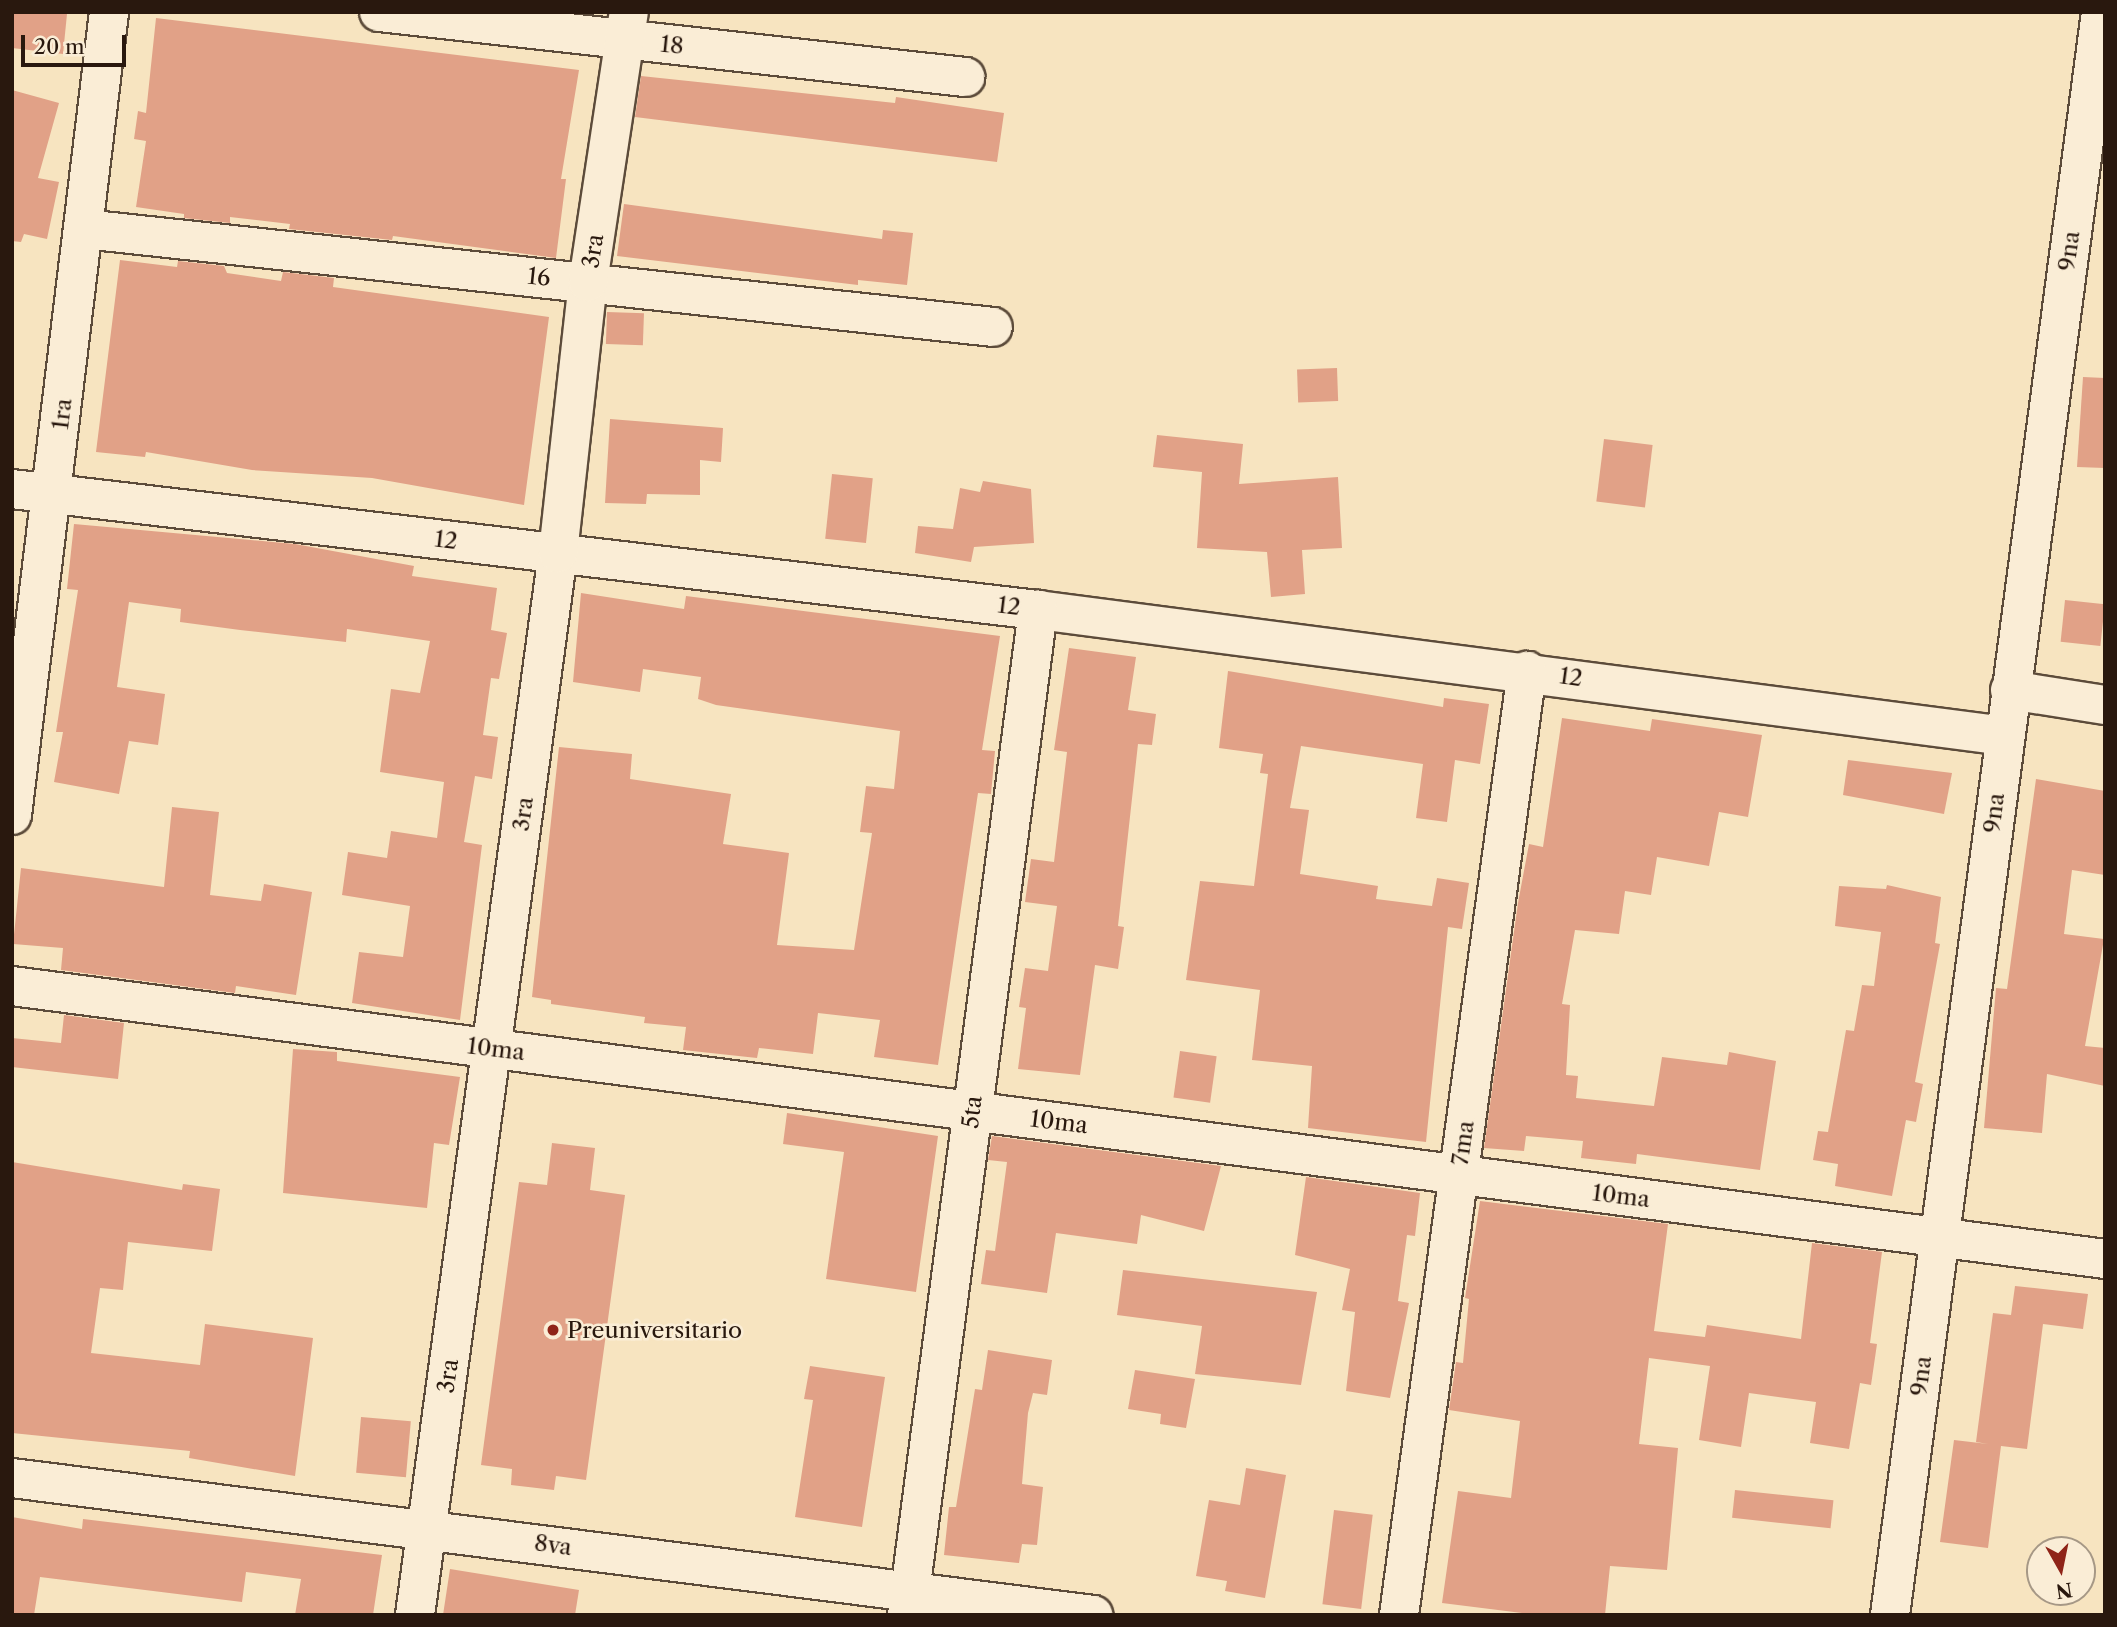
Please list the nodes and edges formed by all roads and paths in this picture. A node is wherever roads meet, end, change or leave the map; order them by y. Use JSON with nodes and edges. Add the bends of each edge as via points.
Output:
{"nodes":[{"id":1,"x":109,"y":12,"type":"edge"},
{"id":2,"x":379,"y":12,"type":"edge"},
{"id":3,"x":2101,"y":12,"type":"edge"},
{"id":4,"x":627,"y":26,"type":"edge"},
{"id":5,"x":965,"y":77,"type":"dead end"},
{"id":6,"x":84,"y":229,"type":"junction"},
{"id":7,"x":588,"y":282,"type":"junction"},
{"id":8,"x":993,"y":327,"type":"dead end"},
{"id":9,"x":12,"y":489,"type":"edge"},
{"id":10,"x":53,"y":494,"type":"junction"},
{"id":11,"x":558,"y":553,"type":"junction"},
{"id":12,"x":1038,"y":610,"type":"junction"},
{"id":13,"x":1527,"y":671,"type":"junction"},
{"id":14,"x":2010,"y":690,"type":"junction"},
{"id":15,"x":2105,"y":705,"type":"edge"},
{"id":16,"x":2004,"y":736,"type":"junction"},
{"id":17,"x":12,"y":815,"type":"edge"},
{"id":18,"x":12,"y":986,"type":"edge"},
{"id":19,"x":491,"y":1048,"type":"junction"},
{"id":20,"x":972,"y":1111,"type":"junction"},
{"id":21,"x":1458,"y":1175,"type":"junction"},
{"id":22,"x":1939,"y":1237,"type":"junction"},
{"id":23,"x":2105,"y":1259,"type":"edge"},
{"id":24,"x":12,"y":1478,"type":"edge"},
{"id":25,"x":427,"y":1528,"type":"junction"},
{"id":26,"x":908,"y":1604,"type":"edge"},
{"id":27,"x":415,"y":1615,"type":"edge"},
{"id":28,"x":1093,"y":1615,"type":"edge"},
{"id":29,"x":1399,"y":1615,"type":"edge"},
{"id":30,"x":1890,"y":1615,"type":"edge"}],
"edges":[{"from":1,"to":6,"type":"street","name":"1ra"},
{"from":2,"to":4,"type":"street","name":"18"},
{"from":3,"to":14,"type":"street","name":"9na"},
{"from":4,"to":5,"type":"street","name":"18"},
{"from":4,"to":7,"type":"street","name":"3ra"},
{"from":6,"to":7,"type":"street","name":"16"},
{"from":6,"to":10,"type":"street","name":"1ra"},
{"from":7,"to":8,"type":"street","name":"16"},
{"from":7,"to":11,"type":"street","name":"3ra"},
{"from":9,"to":10,"type":"street","name":"12"},
{"from":10,"to":11,"type":"street","name":"12"},
{"from":10,"to":17,"type":"street","name":"1ra"},
{"from":11,"to":12,"type":"street","name":"12"},
{"from":11,"to":19,"type":"street","name":"3ra"},
{"from":12,"to":13,"type":"street","name":"12"},
{"from":12,"to":20,"type":"street","name":"5ta"},
{"from":13,"to":16,"type":"street","name":"12"},
{"from":13,"to":21,"type":"street","name":"7ma"},
{"from":14,"to":15,"type":"street"},
{"from":14,"to":16,"type":"street","name":"9na"},
{"from":16,"to":22,"type":"street","name":"9na"},
{"from":18,"to":19,"type":"street","name":"10ma"},
{"from":19,"to":20,"type":"street","name":"10ma"},
{"from":19,"to":25,"type":"street","name":"3ra"},
{"from":20,"to":21,"type":"street","name":"10ma"},
{"from":20,"to":26,"type":"street","name":"5ta"},
{"from":21,"to":22,"type":"street","name":"10ma"},
{"from":21,"to":29,"type":"street","name":"7ma"},
{"from":22,"to":23,"type":"street","name":"10ma"},
{"from":22,"to":30,"type":"street","name":"9na"},
{"from":24,"to":25,"type":"street","name":"8va"},
{"from":25,"to":26,"type":"street","name":"8va"},
{"from":25,"to":27,"type":"street","name":"3ra"},
{"from":26,"to":28,"type":"street","name":"8va"}]}
